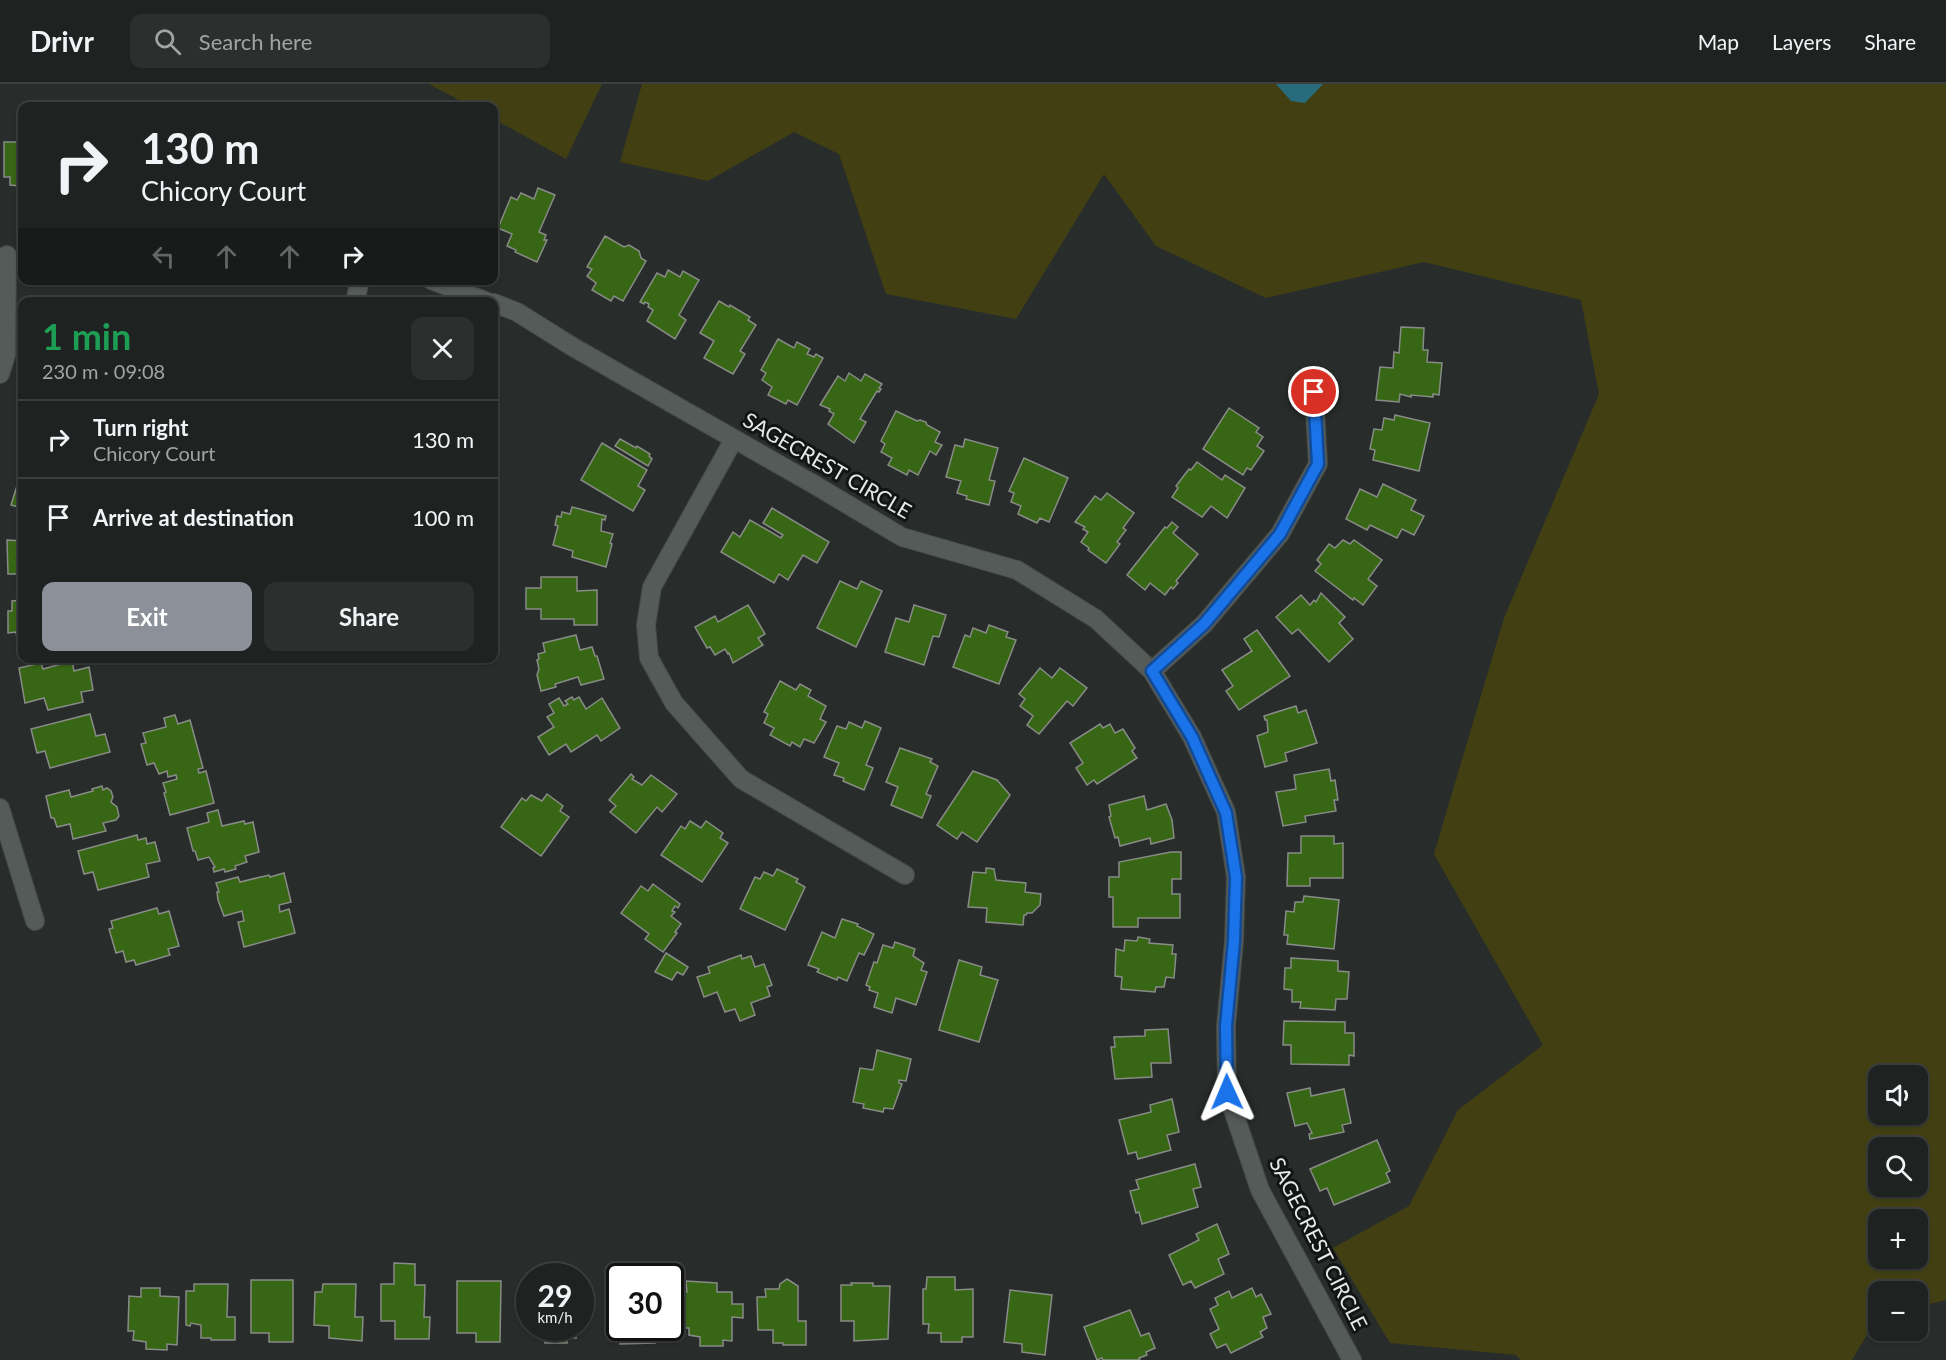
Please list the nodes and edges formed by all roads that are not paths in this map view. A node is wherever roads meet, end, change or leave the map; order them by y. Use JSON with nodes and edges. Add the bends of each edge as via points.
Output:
{"nodes":[{"id":1,"x":10,"y":255,"type":"edge"},
{"id":2,"x":443,"y":285,"type":"edge"},
{"id":3,"x":475,"y":297,"type":"edge"},
{"id":4,"x":498,"y":305,"type":"edge"},
{"id":5,"x":0,"y":374,"type":"edge"},
{"id":6,"x":1314,"y":392,"type":"dead end"},
{"id":7,"x":734,"y":439,"type":"junction"},
{"id":8,"x":1152,"y":671,"type":"junction"},
{"id":9,"x":0,"y":808,"type":"edge"},
{"id":10,"x":905,"y":875,"type":"dead end"},
{"id":11,"x":35,"y":921,"type":"dead end"},
{"id":12,"x":1350,"y":1360,"type":"edge"}],
"edges":[{"from":1,"to":5,"type":"street","via":[[6,356]]},
{"from":2,"to":3,"type":"street"},
{"from":4,"to":7,"type":"street","name":"SAGECREST CIRCLE"},
{"from":6,"to":8,"type":"street","via":[[1318,464],[1280,534],[1204,624]]},
{"from":7,"to":8,"type":"street","name":"SAGECREST CIRCLE","via":[[902,537],[1017,570],[1096,619]]},
{"from":7,"to":10,"type":"street","via":[[652,587],[646,625],[649,658],[674,703],[741,779]]},
{"from":8,"to":12,"type":"street","name":"SAGECREST CIRCLE","via":[[1192,737],[1226,813],[1236,877],[1226,1026],[1227,1092],[1260,1190]]},
{"from":9,"to":11,"type":"street"}]}
